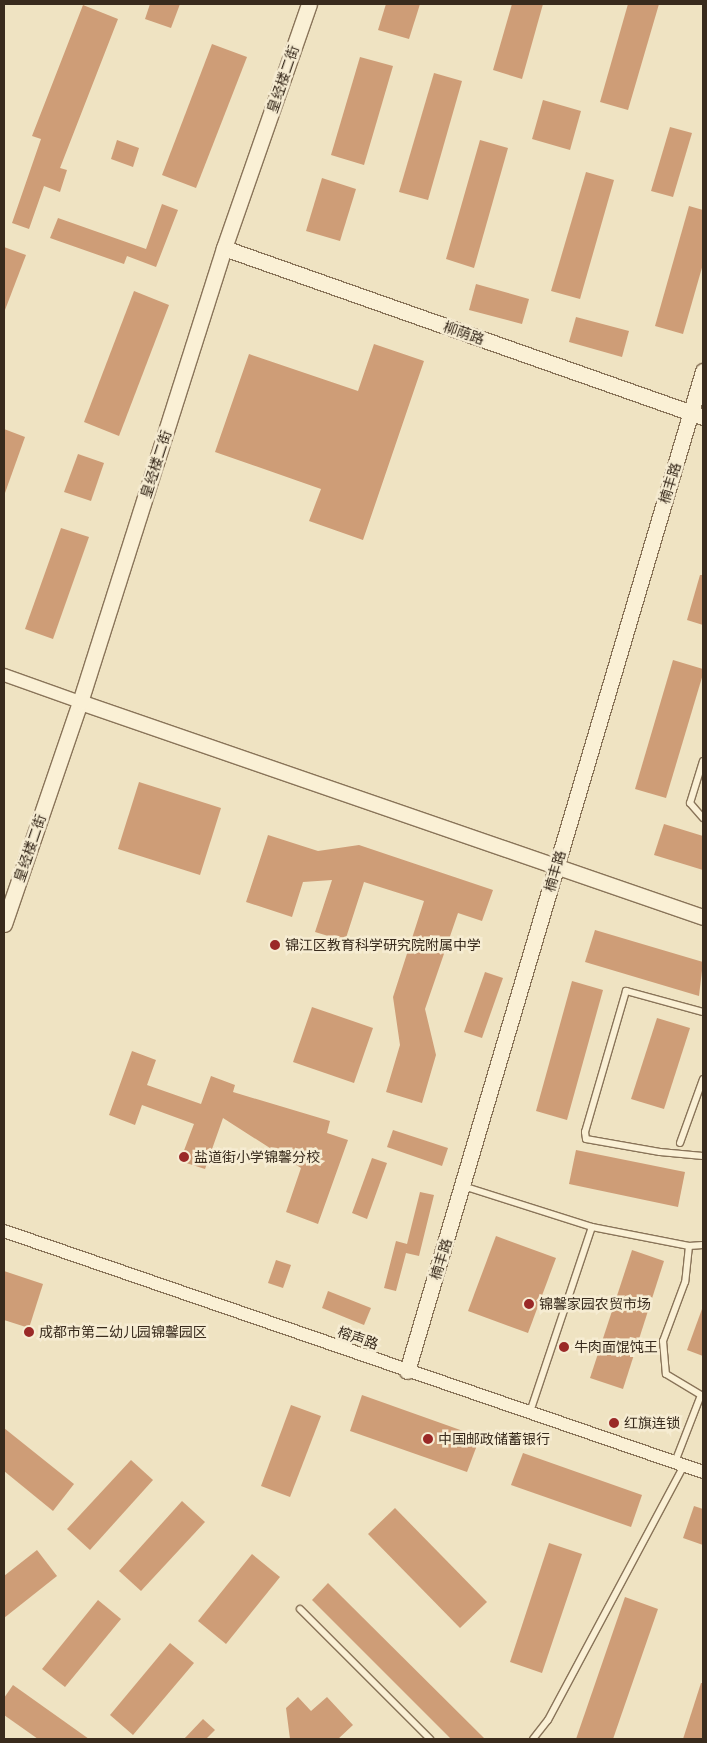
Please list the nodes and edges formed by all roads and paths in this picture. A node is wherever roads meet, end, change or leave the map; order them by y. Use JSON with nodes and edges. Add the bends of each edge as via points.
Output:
{"nodes":[{"id":1,"x":309,"y":4,"type":"edge"},
{"id":2,"x":224,"y":248,"type":"junction"},
{"id":3,"x":703,"y":371,"type":"edge"},
{"id":4,"x":697,"y":415,"type":"edge"},
{"id":5,"x":4,"y":675,"type":"edge"},
{"id":6,"x":80,"y":702,"type":"junction"},
{"id":7,"x":703,"y":760,"type":"edge"},
{"id":8,"x":703,"y":818,"type":"edge"},
{"id":9,"x":556,"y":866,"type":"junction"},
{"id":10,"x":703,"y":917,"type":"edge"},
{"id":11,"x":4,"y":924,"type":"edge"},
{"id":12,"x":703,"y":1012,"type":"edge"},
{"id":13,"x":703,"y":1079,"type":"edge"},
{"id":14,"x":680,"y":1143,"type":"dead end"},
{"id":15,"x":703,"y":1156,"type":"edge"},
{"id":16,"x":463,"y":1186,"type":"junction"},
{"id":17,"x":592,"y":1227,"type":"junction"},
{"id":18,"x":4,"y":1231,"type":"edge"},
{"id":19,"x":703,"y":1245,"type":"edge"},
{"id":20,"x":689,"y":1246,"type":"junction"},
{"id":21,"x":407,"y":1371,"type":"junction"},
{"id":22,"x":702,"y":1395,"type":"edge"},
{"id":23,"x":530,"y":1412,"type":"junction"},
{"id":24,"x":680,"y":1464,"type":"junction"},
{"id":25,"x":703,"y":1472,"type":"edge"},
{"id":26,"x":300,"y":1610,"type":"dead end"},
{"id":27,"x":430,"y":1739,"type":"edge"},
{"id":28,"x":532,"y":1739,"type":"edge"}],
"edges":[{"from":1,"to":2,"type":"street","name":"皇经楼二街"},
{"from":2,"to":4,"type":"street","name":"柳荫路"},
{"from":2,"to":6,"type":"street","name":"皇经楼二街"},
{"from":3,"to":4,"type":"street","name":"楠丰路"},
{"from":4,"to":9,"type":"street","name":"楠丰路"},
{"from":5,"to":6,"type":"street"},
{"from":6,"to":9,"type":"street"},
{"from":6,"to":11,"type":"street","name":"皇经楼二街"},
{"from":7,"to":8,"type":"lane","via":[[690,803]]},
{"from":9,"to":10,"type":"street"},
{"from":9,"to":16,"type":"street","name":"楠丰路"},
{"from":12,"to":15,"type":"lane","via":[[626,992],[584,1132],[586,1139]]},
{"from":13,"to":14,"type":"lane"},
{"from":16,"to":17,"type":"lane"},
{"from":16,"to":21,"type":"street","name":"楠丰路"},
{"from":17,"to":20,"type":"lane"},
{"from":17,"to":23,"type":"lane"},
{"from":18,"to":21,"type":"street","name":"榕声路"},
{"from":19,"to":20,"type":"lane"},
{"from":20,"to":22,"type":"lane","via":[[684,1282],[663,1341],[666,1374]]},
{"from":21,"to":23,"type":"street","name":"榕声路"},
{"from":22,"to":24,"type":"lane"},
{"from":23,"to":24,"type":"street","name":"榕声路"},
{"from":24,"to":25,"type":"street","name":"榕声路"},
{"from":24,"to":28,"type":"lane","via":[[548,1720]]},
{"from":26,"to":27,"type":"lane"}]}
